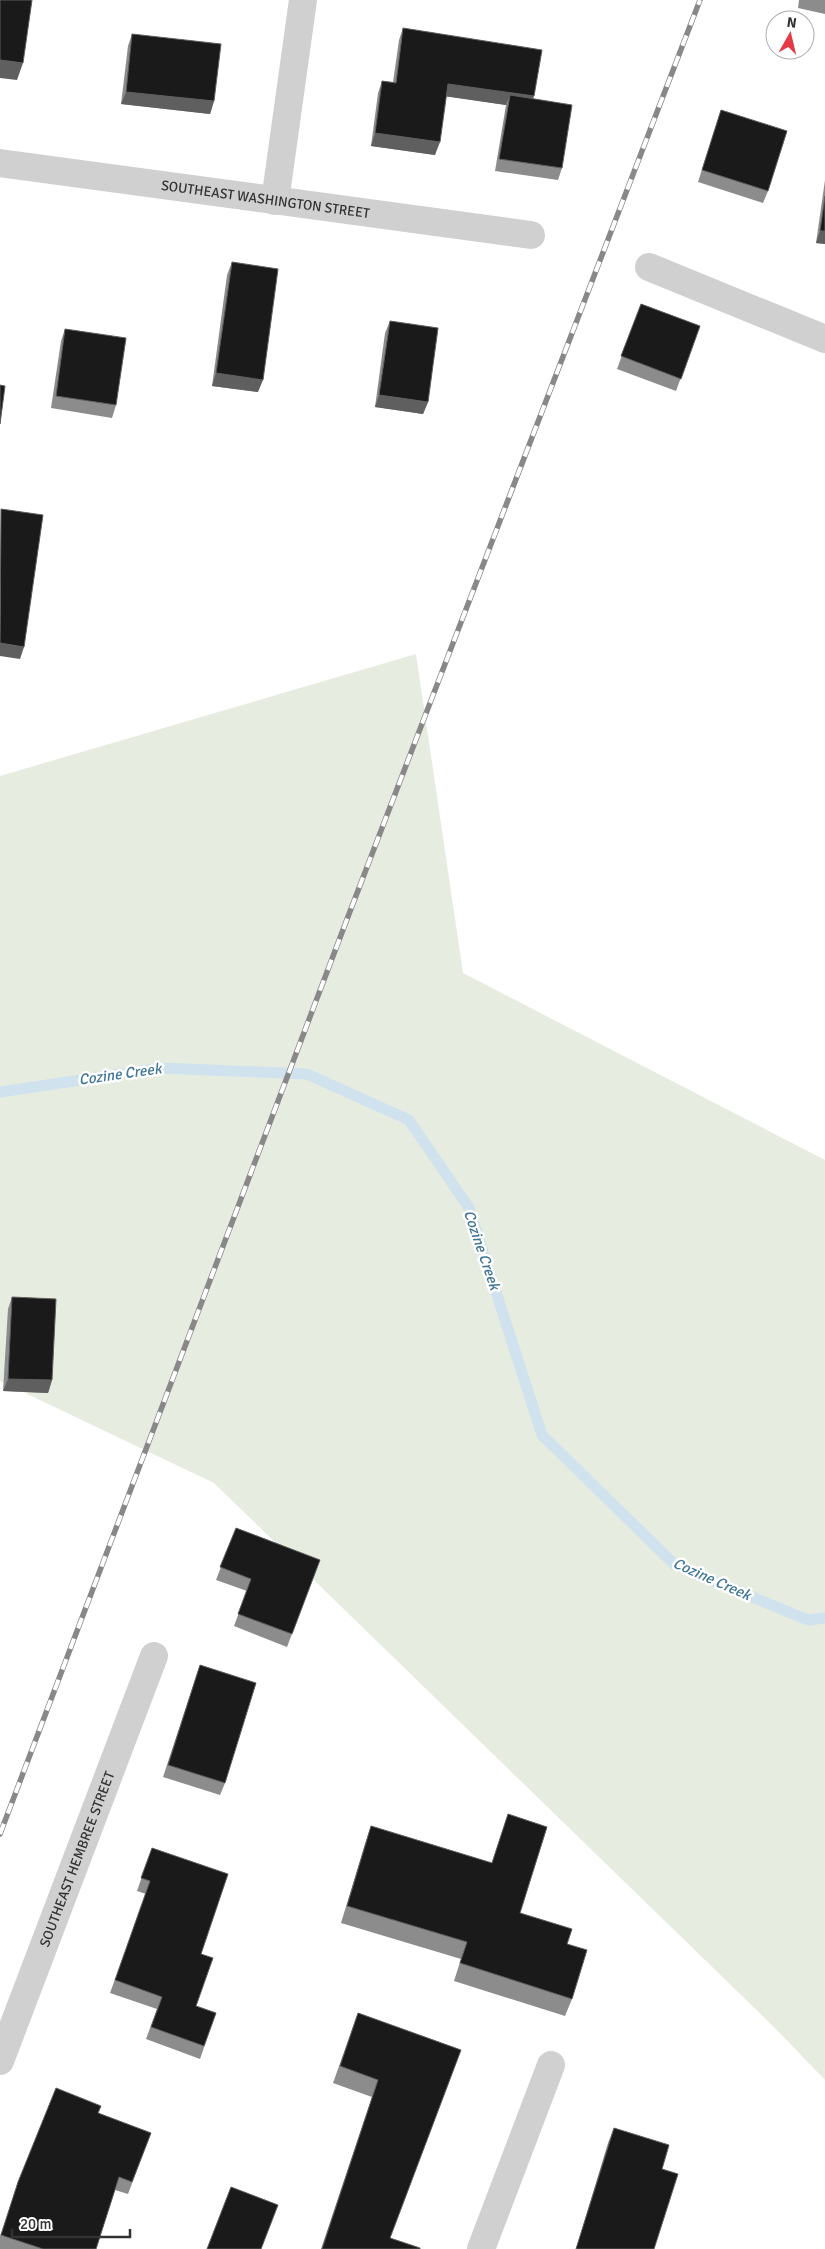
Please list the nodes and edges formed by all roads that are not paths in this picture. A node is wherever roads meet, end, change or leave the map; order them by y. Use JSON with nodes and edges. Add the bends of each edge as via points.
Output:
{"nodes":[{"id":1,"x":303,"y":0,"type":"edge"},
{"id":2,"x":0,"y":163,"type":"edge"},
{"id":3,"x":275,"y":201,"type":"junction"},
{"id":4,"x":531,"y":235,"type":"dead end"},
{"id":5,"x":649,"y":267,"type":"dead end"},
{"id":6,"x":825,"y":339,"type":"edge"},
{"id":7,"x":154,"y":1656,"type":"dead end"},
{"id":8,"x":0,"y":2061,"type":"edge"},
{"id":9,"x":551,"y":2065,"type":"dead end"},
{"id":10,"x":481,"y":2249,"type":"edge"}],
"edges":[{"from":1,"to":3,"type":"street"},
{"from":2,"to":3,"type":"street","name":"SOUTHEAST WASHINGTON STREET"},
{"from":3,"to":4,"type":"street","name":"SOUTHEAST WASHINGTON STREET"},
{"from":5,"to":6,"type":"street"},
{"from":7,"to":8,"type":"street","name":"SOUTHEAST HEMBREE STREET"},
{"from":9,"to":10,"type":"street"}]}
